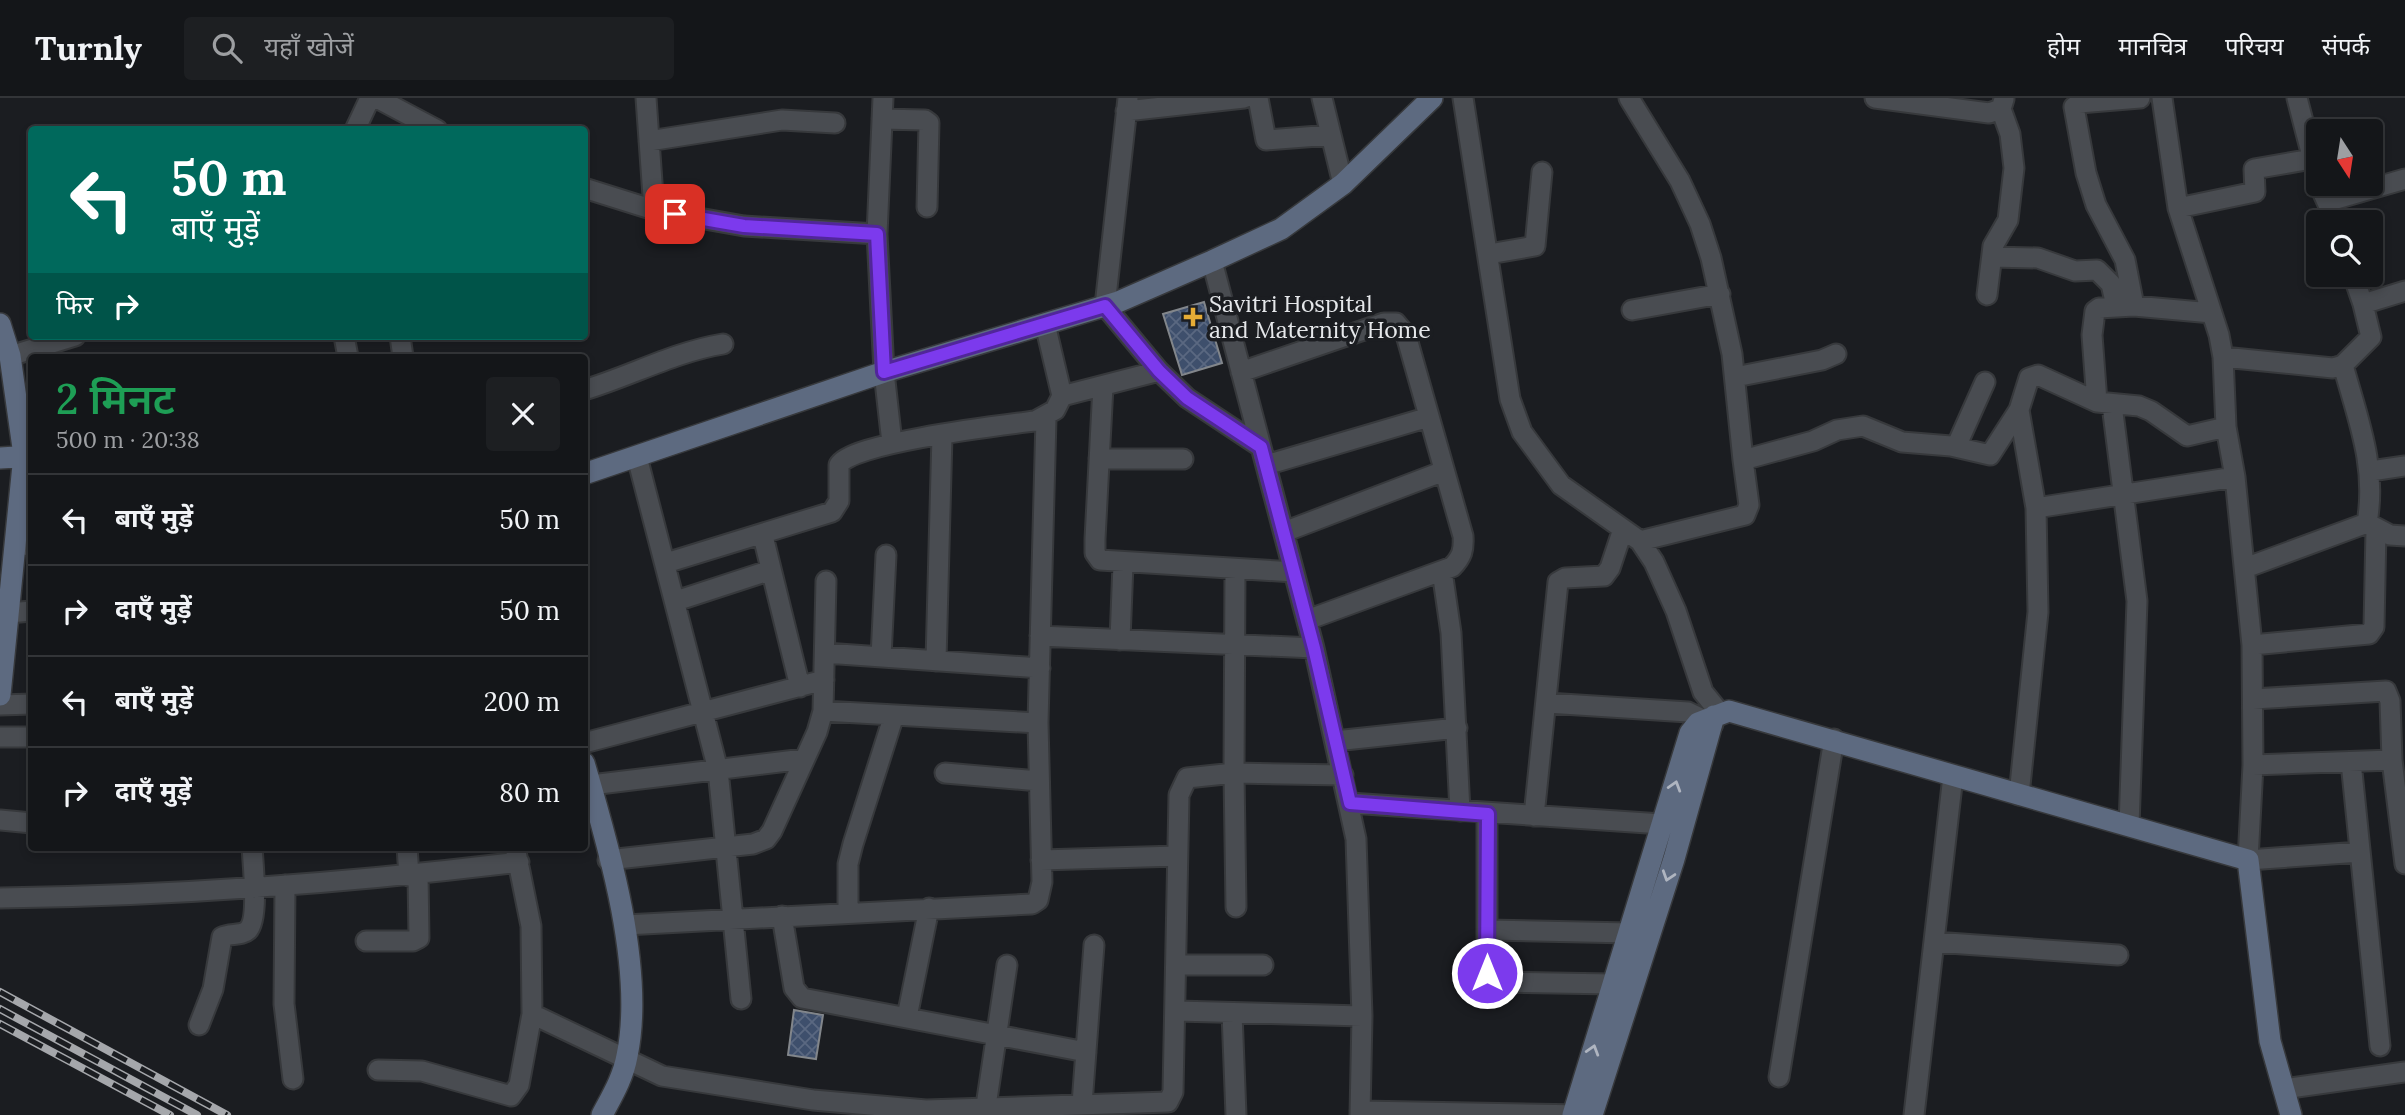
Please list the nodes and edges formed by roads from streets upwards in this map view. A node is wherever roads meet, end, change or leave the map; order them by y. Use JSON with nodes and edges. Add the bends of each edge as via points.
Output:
{"nodes":[{"id":1,"x":370,"y":98,"type":"edge"},
{"id":2,"x":377,"y":98,"type":"edge"},
{"id":3,"x":646,"y":98,"type":"edge"},
{"id":4,"x":883,"y":98,"type":"edge"},
{"id":5,"x":1244,"y":98,"type":"edge"},
{"id":6,"x":1258,"y":98,"type":"edge"},
{"id":7,"x":1322,"y":98,"type":"edge"},
{"id":8,"x":1432,"y":98,"type":"edge"},
{"id":9,"x":1463,"y":98,"type":"edge"},
{"id":10,"x":1629,"y":98,"type":"edge"},
{"id":11,"x":1875,"y":98,"type":"edge"},
{"id":12,"x":2140,"y":98,"type":"edge"},
{"id":13,"x":2162,"y":98,"type":"edge"},
{"id":14,"x":2297,"y":98,"type":"edge"},
{"id":15,"x":1937,"y":101,"type":"edge"},
{"id":16,"x":2003,"y":103,"type":"edge"},
{"id":17,"x":1127,"y":104,"type":"edge"},
{"id":18,"x":882,"y":119,"type":"junction"},
{"id":19,"x":835,"y":122,"type":"dead end"},
{"id":20,"x":357,"y":126,"type":"edge"},
{"id":21,"x":430,"y":126,"type":"edge"},
{"id":22,"x":1331,"y":135,"type":"junction"},
{"id":23,"x":2306,"y":135,"type":"edge"},
{"id":24,"x":649,"y":141,"type":"junction"},
{"id":25,"x":2306,"y":160,"type":"edge"},
{"id":26,"x":1542,"y":172,"type":"dead end"},
{"id":27,"x":2405,"y":179,"type":"edge"},
{"id":28,"x":1343,"y":184,"type":"junction"},
{"id":29,"x":588,"y":189,"type":"edge"},
{"id":30,"x":2326,"y":196,"type":"edge"},
{"id":31,"x":2329,"y":201,"type":"junction"},
{"id":32,"x":927,"y":207,"type":"dead end"},
{"id":33,"x":2178,"y":208,"type":"junction"},
{"id":34,"x":654,"y":210,"type":"junction"},
{"id":35,"x":2332,"y":210,"type":"edge"},
{"id":36,"x":877,"y":234,"type":"junction"},
{"id":37,"x":1489,"y":254,"type":"junction"},
{"id":38,"x":1992,"y":257,"type":"junction"},
{"id":39,"x":1212,"y":261,"type":"junction"},
{"id":40,"x":2357,"y":287,"type":"edge"},
{"id":41,"x":2405,"y":291,"type":"edge"},
{"id":42,"x":1720,"y":294,"type":"junction"},
{"id":43,"x":1987,"y":295,"type":"dead end"},
{"id":44,"x":2363,"y":304,"type":"junction"},
{"id":45,"x":1105,"y":306,"type":"junction"},
{"id":46,"x":2125,"y":306,"type":"junction"},
{"id":47,"x":1632,"y":310,"type":"dead end"},
{"id":48,"x":2212,"y":313,"type":"junction"},
{"id":49,"x":0,"y":324,"type":"edge"},
{"id":50,"x":1045,"y":324,"type":"junction"},
{"id":51,"x":66,"y":340,"type":"edge"},
{"id":52,"x":723,"y":344,"type":"dead end"},
{"id":53,"x":33,"y":354,"type":"edge"},
{"id":54,"x":1836,"y":354,"type":"dead end"},
{"id":55,"x":28,"y":356,"type":"edge"},
{"id":56,"x":2223,"y":357,"type":"junction"},
{"id":57,"x":7,"y":365,"type":"edge"},
{"id":58,"x":2343,"y":365,"type":"junction"},
{"id":59,"x":1159,"y":371,"type":"junction"},
{"id":60,"x":884,"y":372,"type":"junction"},
{"id":61,"x":1241,"y":372,"type":"junction"},
{"id":62,"x":1735,"y":377,"type":"junction"},
{"id":63,"x":1985,"y":382,"type":"dead end"},
{"id":64,"x":1103,"y":386,"type":"junction"},
{"id":65,"x":588,"y":389,"type":"edge"},
{"id":66,"x":1062,"y":396,"type":"junction"},
{"id":67,"x":2104,"y":404,"type":"junction"},
{"id":68,"x":2019,"y":410,"type":"junction"},
{"id":69,"x":1429,"y":417,"type":"junction"},
{"id":70,"x":1046,"y":418,"type":"junction"},
{"id":71,"x":2226,"y":427,"type":"junction"},
{"id":72,"x":943,"y":435,"type":"junction"},
{"id":73,"x":892,"y":443,"type":"junction"},
{"id":74,"x":1956,"y":447,"type":"junction"},
{"id":75,"x":28,"y":455,"type":"edge"},
{"id":76,"x":1264,"y":456,"type":"junction"},
{"id":77,"x":637,"y":457,"type":"junction"},
{"id":78,"x":0,"y":458,"type":"edge"},
{"id":79,"x":1099,"y":459,"type":"junction"},
{"id":80,"x":1183,"y":459,"type":"dead end"},
{"id":81,"x":1743,"y":460,"type":"junction"},
{"id":82,"x":2405,"y":466,"type":"edge"},
{"id":83,"x":1444,"y":471,"type":"junction"},
{"id":84,"x":2371,"y":471,"type":"junction"},
{"id":85,"x":588,"y":473,"type":"edge"},
{"id":86,"x":2235,"y":477,"type":"junction"},
{"id":87,"x":2123,"y":495,"type":"junction"},
{"id":88,"x":2036,"y":508,"type":"junction"},
{"id":89,"x":2371,"y":526,"type":"junction"},
{"id":90,"x":1623,"y":529,"type":"junction"},
{"id":91,"x":1284,"y":532,"type":"junction"},
{"id":92,"x":763,"y":536,"type":"junction"},
{"id":93,"x":2405,"y":536,"type":"edge"},
{"id":94,"x":1640,"y":541,"type":"junction"},
{"id":95,"x":24,"y":545,"type":"edge"},
{"id":96,"x":886,"y":555,"type":"dead end"},
{"id":97,"x":666,"y":563,"type":"junction"},
{"id":98,"x":1123,"y":564,"type":"junction"},
{"id":99,"x":2245,"y":568,"type":"junction"},
{"id":100,"x":771,"y":570,"type":"junction"},
{"id":101,"x":1235,"y":570,"type":"junction"},
{"id":102,"x":1443,"y":571,"type":"junction"},
{"id":103,"x":1294,"y":572,"type":"junction"},
{"id":104,"x":826,"y":581,"type":"dead end"},
{"id":105,"x":676,"y":601,"type":"junction"},
{"id":106,"x":28,"y":613,"type":"edge"},
{"id":107,"x":1307,"y":620,"type":"junction"},
{"id":108,"x":5,"y":624,"type":"edge"},
{"id":109,"x":1040,"y":636,"type":"junction"},
{"id":110,"x":1119,"y":640,"type":"junction"},
{"id":111,"x":1235,"y":643,"type":"junction"},
{"id":112,"x":2252,"y":645,"type":"junction"},
{"id":113,"x":1314,"y":648,"type":"junction"},
{"id":114,"x":825,"y":653,"type":"junction"},
{"id":115,"x":881,"y":657,"type":"junction"},
{"id":116,"x":936,"y":661,"type":"junction"},
{"id":117,"x":1040,"y":668,"type":"junction"},
{"id":118,"x":824,"y":680,"type":"junction"},
{"id":119,"x":800,"y":687,"type":"junction"},
{"id":120,"x":0,"y":695,"type":"edge"},
{"id":121,"x":2253,"y":699,"type":"junction"},
{"id":122,"x":1546,"y":703,"type":"junction"},
{"id":123,"x":28,"y":704,"type":"edge"},
{"id":124,"x":0,"y":705,"type":"edge"},
{"id":125,"x":823,"y":710,"type":"junction"},
{"id":126,"x":704,"y":713,"type":"junction"},
{"id":127,"x":894,"y":715,"type":"junction"},
{"id":128,"x":1713,"y":718,"type":"junction"},
{"id":129,"x":1038,"y":723,"type":"junction"},
{"id":130,"x":1457,"y":728,"type":"junction"},
{"id":131,"x":0,"y":737,"type":"edge"},
{"id":132,"x":28,"y":737,"type":"edge"},
{"id":133,"x":1834,"y":739,"type":"junction"},
{"id":134,"x":1335,"y":741,"type":"junction"},
{"id":135,"x":588,"y":742,"type":"edge"},
{"id":136,"x":804,"y":759,"type":"junction"},
{"id":137,"x":2392,"y":760,"type":"junction"},
{"id":138,"x":2351,"y":762,"type":"junction"},
{"id":139,"x":2253,"y":765,"type":"junction"},
{"id":140,"x":718,"y":770,"type":"junction"},
{"id":141,"x":945,"y":773,"type":"dead end"},
{"id":142,"x":1234,"y":773,"type":"junction"},
{"id":143,"x":1343,"y":775,"type":"junction"},
{"id":144,"x":588,"y":776,"type":"edge"},
{"id":145,"x":1953,"y":776,"type":"junction"},
{"id":146,"x":1040,"y":781,"type":"junction"},
{"id":147,"x":591,"y":785,"type":"junction"},
{"id":148,"x":2019,"y":795,"type":"junction"},
{"id":149,"x":1350,"y":803,"type":"junction"},
{"id":150,"x":1460,"y":811,"type":"junction"},
{"id":151,"x":1488,"y":814,"type":"junction"},
{"id":152,"x":1534,"y":816,"type":"junction"},
{"id":153,"x":0,"y":820,"type":"edge"},
{"id":154,"x":28,"y":823,"type":"edge"},
{"id":155,"x":1673,"y":825,"type":"junction"},
{"id":156,"x":2130,"y":826,"type":"junction"},
{"id":157,"x":725,"y":848,"type":"junction"},
{"id":158,"x":252,"y":851,"type":"edge"},
{"id":159,"x":408,"y":851,"type":"edge"},
{"id":160,"x":2361,"y":852,"type":"junction"},
{"id":161,"x":517,"y":855,"type":"edge"},
{"id":162,"x":1177,"y":856,"type":"junction"},
{"id":163,"x":608,"y":860,"type":"junction"},
{"id":164,"x":1041,"y":860,"type":"junction"},
{"id":165,"x":2248,"y":860,"type":"junction"},
{"id":166,"x":2405,"y":864,"type":"edge"},
{"id":167,"x":413,"y":875,"type":"junction"},
{"id":168,"x":285,"y":885,"type":"junction"},
{"id":169,"x":254,"y":887,"type":"junction"},
{"id":170,"x":0,"y":898,"type":"edge"},
{"id":171,"x":1236,"y":906,"type":"dead end"},
{"id":172,"x":929,"y":908,"type":"junction"},
{"id":173,"x":848,"y":911,"type":"junction"},
{"id":174,"x":782,"y":916,"type":"junction"},
{"id":175,"x":732,"y":920,"type":"junction"},
{"id":176,"x":625,"y":925,"type":"junction"},
{"id":177,"x":1487,"y":930,"type":"junction"},
{"id":178,"x":1630,"y":933,"type":"junction"},
{"id":179,"x":366,"y":941,"type":"dead end"},
{"id":180,"x":1934,"y":943,"type":"junction"},
{"id":181,"x":1094,"y":945,"type":"dead end"},
{"id":182,"x":2118,"y":956,"type":"dead end"},
{"id":183,"x":1007,"y":965,"type":"dead end"},
{"id":184,"x":1177,"y":965,"type":"junction"},
{"id":185,"x":1263,"y":965,"type":"dead end"},
{"id":186,"x":1614,"y":984,"type":"junction"},
{"id":187,"x":741,"y":999,"type":"dead end"},
{"id":188,"x":1177,"y":1012,"type":"junction"},
{"id":189,"x":1232,"y":1013,"type":"junction"},
{"id":190,"x":532,"y":1014,"type":"junction"},
{"id":191,"x":1362,"y":1016,"type":"junction"},
{"id":192,"x":907,"y":1017,"type":"junction"},
{"id":193,"x":200,"y":1024,"type":"dead end"},
{"id":194,"x":996,"y":1036,"type":"junction"},
{"id":195,"x":2380,"y":1046,"type":"dead end"},
{"id":196,"x":1086,"y":1052,"type":"junction"},
{"id":197,"x":627,"y":1059,"type":"junction"},
{"id":198,"x":378,"y":1070,"type":"dead end"},
{"id":199,"x":2405,"y":1072,"type":"edge"},
{"id":200,"x":1779,"y":1077,"type":"dead end"},
{"id":201,"x":293,"y":1079,"type":"dead end"},
{"id":202,"x":2283,"y":1089,"type":"junction"},
{"id":203,"x":1082,"y":1104,"type":"junction"},
{"id":204,"x":810,"y":1107,"type":"edge"},
{"id":205,"x":986,"y":1107,"type":"junction"},
{"id":206,"x":1137,"y":1109,"type":"edge"},
{"id":207,"x":871,"y":1110,"type":"edge"},
{"id":208,"x":926,"y":1112,"type":"edge"},
{"id":209,"x":1360,"y":1113,"type":"edge"},
{"id":210,"x":1581,"y":1114,"type":"edge"},
{"id":211,"x":602,"y":1115,"type":"edge"},
{"id":212,"x":1236,"y":1115,"type":"edge"},
{"id":213,"x":1914,"y":1115,"type":"edge"},
{"id":214,"x":2291,"y":1115,"type":"edge"}],
"edges":[{"from":1,"to":20,"type":"street"},
{"from":2,"to":21,"type":"street"},
{"from":3,"to":24,"type":"street"},
{"from":4,"to":18,"type":"street"},
{"from":5,"to":17,"type":"street"},
{"from":6,"to":22,"type":"street","via":[[1266,140]]},
{"from":7,"to":22,"type":"street"},
{"from":8,"to":28,"type":"street"},
{"from":9,"to":37,"type":"street"},
{"from":10,"to":42,"type":"street","via":[[1680,181]]},
{"from":11,"to":15,"type":"street"},
{"from":12,"to":46,"type":"street","via":[[2074,107],[2096,205],[2126,260]]},
{"from":13,"to":33,"type":"street"},
{"from":14,"to":23,"type":"street"},
{"from":15,"to":16,"type":"street","via":[[1989,113]]},
{"from":16,"to":38,"type":"street","via":[[2014,168],[2008,220],[1995,240]]},
{"from":17,"to":45,"type":"street"},
{"from":18,"to":32,"type":"street","via":[[929,123]]},
{"from":18,"to":36,"type":"street"},
{"from":19,"to":24,"type":"street","via":[[782,120]]},
{"from":22,"to":28,"type":"street"},
{"from":24,"to":34,"type":"street"},
{"from":25,"to":33,"type":"street","via":[[2254,169],[2255,192]]},
{"from":26,"to":37,"type":"street","via":[[1535,246]]},
{"from":27,"to":31,"type":"street"},
{"from":28,"to":39,"type":"street","via":[[1281,229]]},
{"from":29,"to":34,"type":"street"},
{"from":30,"to":31,"type":"street"},
{"from":31,"to":35,"type":"street"},
{"from":33,"to":48,"type":"street"},
{"from":34,"to":36,"type":"street","via":[[744,226]]},
{"from":36,"to":60,"type":"street"},
{"from":37,"to":90,"type":"street","via":[[1510,399],[1522,432],[1561,485]]},
{"from":38,"to":43,"type":"street"},
{"from":38,"to":46,"type":"street","via":[[2038,258],[2075,271],[2097,270]]},
{"from":39,"to":45,"type":"street"},
{"from":39,"to":61,"type":"street"},
{"from":40,"to":44,"type":"street"},
{"from":41,"to":44,"type":"street"},
{"from":42,"to":47,"type":"street"},
{"from":42,"to":62,"type":"street"},
{"from":44,"to":58,"type":"street","via":[[2371,337]]},
{"from":45,"to":50,"type":"street"},
{"from":45,"to":59,"type":"street"},
{"from":46,"to":48,"type":"street"},
{"from":46,"to":67,"type":"street","via":[[2099,308],[2093,321]]},
{"from":48,"to":56,"type":"street"},
{"from":49,"to":57,"type":"street"},
{"from":50,"to":60,"type":"street"},
{"from":50,"to":66,"type":"street"},
{"from":51,"to":53,"type":"street"},
{"from":52,"to":65,"type":"street","via":[[686,352]]},
{"from":54,"to":62,"type":"street"},
{"from":55,"to":57,"type":"street"},
{"from":56,"to":58,"type":"street","via":[[2317,368]]},
{"from":56,"to":71,"type":"street"},
{"from":57,"to":75,"type":"street"},
{"from":58,"to":84,"type":"street"},
{"from":59,"to":64,"type":"street"},
{"from":59,"to":76,"type":"street"},
{"from":60,"to":73,"type":"street"},
{"from":60,"to":77,"type":"street"},
{"from":61,"to":69,"type":"street","via":[[1384,323],[1396,323],[1406,335]]},
{"from":61,"to":76,"type":"street"},
{"from":62,"to":81,"type":"street"},
{"from":63,"to":74,"type":"street"},
{"from":64,"to":66,"type":"street"},
{"from":64,"to":79,"type":"street"},
{"from":66,"to":70,"type":"street"},
{"from":67,"to":68,"type":"street","via":[[2035,374],[2029,378]]},
{"from":67,"to":71,"type":"street","via":[[2139,406],[2187,436]]},
{"from":67,"to":87,"type":"street"},
{"from":68,"to":74,"type":"street","via":[[1990,455]]},
{"from":68,"to":88,"type":"street"},
{"from":69,"to":76,"type":"street"},
{"from":69,"to":83,"type":"street"},
{"from":70,"to":72,"type":"street"},
{"from":70,"to":109,"type":"street"},
{"from":71,"to":86,"type":"street"},
{"from":72,"to":73,"type":"street"},
{"from":72,"to":116,"type":"street"},
{"from":73,"to":92,"type":"street","via":[[841,460],[836,510]]},
{"from":74,"to":81,"type":"street","via":[[1902,442],[1863,426]]},
{"from":75,"to":78,"type":"street"},
{"from":75,"to":95,"type":"street"},
{"from":76,"to":91,"type":"street"},
{"from":77,"to":85,"type":"street"},
{"from":77,"to":97,"type":"street"},
{"from":79,"to":80,"type":"street"},
{"from":79,"to":98,"type":"street","via":[[1095,553],[1100,560]]},
{"from":81,"to":94,"type":"street","via":[[1749,505],[1745,515]]},
{"from":82,"to":84,"type":"street"},
{"from":83,"to":91,"type":"street"},
{"from":83,"to":102,"type":"street","via":[[1464,548],[1460,559]]},
{"from":84,"to":89,"type":"street"},
{"from":86,"to":87,"type":"street"},
{"from":86,"to":99,"type":"street"},
{"from":87,"to":88,"type":"street"},
{"from":87,"to":156,"type":"street","via":[[2135,572],[2138,632]]},
{"from":88,"to":148,"type":"street","via":[[2038,612]]},
{"from":89,"to":93,"type":"street"},
{"from":89,"to":99,"type":"street"},
{"from":89,"to":112,"type":"street","via":[[2374,627],[2369,634]]},
{"from":90,"to":94,"type":"street"},
{"from":90,"to":122,"type":"street","via":[[1604,576],[1558,582]]},
{"from":91,"to":103,"type":"street"},
{"from":92,"to":97,"type":"street"},
{"from":92,"to":100,"type":"street"},
{"from":94,"to":128,"type":"street","via":[[1676,611]]},
{"from":95,"to":108,"type":"street"},
{"from":96,"to":115,"type":"street"},
{"from":97,"to":105,"type":"street"},
{"from":98,"to":101,"type":"street"},
{"from":98,"to":110,"type":"street"},
{"from":99,"to":112,"type":"street"},
{"from":100,"to":105,"type":"street"},
{"from":100,"to":119,"type":"street"},
{"from":101,"to":103,"type":"street"},
{"from":101,"to":111,"type":"street"},
{"from":102,"to":107,"type":"street"},
{"from":102,"to":130,"type":"street"},
{"from":103,"to":107,"type":"street"},
{"from":104,"to":114,"type":"street"},
{"from":105,"to":126,"type":"street"},
{"from":106,"to":108,"type":"street"},
{"from":107,"to":113,"type":"street"},
{"from":108,"to":120,"type":"street"},
{"from":109,"to":110,"type":"street"},
{"from":109,"to":117,"type":"street"},
{"from":110,"to":111,"type":"street"},
{"from":111,"to":113,"type":"street"},
{"from":111,"to":142,"type":"street"},
{"from":112,"to":121,"type":"street"},
{"from":113,"to":134,"type":"street"},
{"from":114,"to":115,"type":"street"},
{"from":114,"to":118,"type":"street"},
{"from":115,"to":116,"type":"street"},
{"from":116,"to":117,"type":"street"},
{"from":117,"to":129,"type":"street"},
{"from":118,"to":119,"type":"street"},
{"from":118,"to":125,"type":"street"},
{"from":119,"to":126,"type":"street"},
{"from":121,"to":137,"type":"street","via":[[2386,691]]},
{"from":121,"to":139,"type":"street"},
{"from":122,"to":128,"type":"street","via":[[1688,712]]},
{"from":122,"to":152,"type":"street"},
{"from":123,"to":124,"type":"street"},
{"from":125,"to":127,"type":"street"},
{"from":125,"to":136,"type":"street"},
{"from":126,"to":135,"type":"street"},
{"from":126,"to":140,"type":"street"},
{"from":127,"to":129,"type":"street"},
{"from":127,"to":173,"type":"street","via":[[848,864]]},
{"from":128,"to":133,"type":"street","via":[[1739,712]]},
{"from":128,"to":155,"type":"street"},
{"from":129,"to":146,"type":"street"},
{"from":130,"to":134,"type":"street"},
{"from":130,"to":150,"type":"street"},
{"from":131,"to":132,"type":"street"},
{"from":133,"to":145,"type":"street"},
{"from":133,"to":200,"type":"street"},
{"from":134,"to":143,"type":"street"},
{"from":136,"to":140,"type":"street"},
{"from":136,"to":157,"type":"street","via":[[766,839]]},
{"from":137,"to":138,"type":"street"},
{"from":137,"to":166,"type":"street"},
{"from":138,"to":139,"type":"street"},
{"from":138,"to":160,"type":"street"},
{"from":139,"to":165,"type":"street"},
{"from":140,"to":147,"type":"street"},
{"from":140,"to":157,"type":"street"},
{"from":141,"to":146,"type":"street"},
{"from":142,"to":143,"type":"street"},
{"from":142,"to":162,"type":"street","via":[[1187,778],[1179,795]]},
{"from":142,"to":171,"type":"street"},
{"from":143,"to":149,"type":"street"},
{"from":144,"to":147,"type":"street"},
{"from":145,"to":148,"type":"street"},
{"from":145,"to":180,"type":"street"},
{"from":146,"to":164,"type":"street"},
{"from":147,"to":163,"type":"street"},
{"from":148,"to":156,"type":"street"},
{"from":149,"to":150,"type":"street"},
{"from":149,"to":191,"type":"street","via":[[1359,879]]},
{"from":150,"to":151,"type":"street"},
{"from":151,"to":152,"type":"street"},
{"from":151,"to":177,"type":"street"},
{"from":152,"to":155,"type":"street"},
{"from":153,"to":154,"type":"street"},
{"from":155,"to":178,"type":"street"},
{"from":155,"to":210,"type":"street","one_way":true},
{"from":156,"to":165,"type":"street"},
{"from":157,"to":163,"type":"street"},
{"from":157,"to":175,"type":"street"},
{"from":158,"to":169,"type":"street"},
{"from":159,"to":167,"type":"street"},
{"from":160,"to":165,"type":"street"},
{"from":160,"to":195,"type":"street"},
{"from":161,"to":167,"type":"street"},
{"from":161,"to":190,"type":"street","via":[[531,926]]},
{"from":162,"to":164,"type":"street"},
{"from":162,"to":184,"type":"street"},
{"from":163,"to":176,"type":"street"},
{"from":164,"to":172,"type":"street","via":[[1042,892],[1031,904]]},
{"from":165,"to":202,"type":"street","via":[[2270,1041]]},
{"from":167,"to":168,"type":"street"},
{"from":167,"to":179,"type":"street","via":[[419,938]]},
{"from":168,"to":169,"type":"street"},
{"from":168,"to":201,"type":"street","via":[[284,1004]]},
{"from":169,"to":170,"type":"street","via":[[124,897]]},
{"from":169,"to":193,"type":"street","via":[[251,925],[244,932],[222,937],[213,989]]},
{"from":172,"to":173,"type":"street"},
{"from":172,"to":192,"type":"street"},
{"from":173,"to":174,"type":"street"},
{"from":174,"to":175,"type":"street"},
{"from":174,"to":192,"type":"street","via":[[796,994]]},
{"from":175,"to":176,"type":"street"},
{"from":175,"to":187,"type":"street"},
{"from":176,"to":197,"type":"street","via":[[632,996]]},
{"from":177,"to":178,"type":"street"},
{"from":177,"to":186,"type":"street","via":[[1490,982]]},
{"from":178,"to":186,"type":"street"},
{"from":180,"to":182,"type":"street"},
{"from":180,"to":213,"type":"street"},
{"from":181,"to":196,"type":"street"},
{"from":183,"to":194,"type":"street"},
{"from":184,"to":185,"type":"street"},
{"from":184,"to":188,"type":"street"},
{"from":210,"to":186,"type":"street","one_way":true},
{"from":188,"to":189,"type":"street"},
{"from":188,"to":206,"type":"street","via":[[1172,1098]]},
{"from":189,"to":191,"type":"street"},
{"from":189,"to":212,"type":"street"},
{"from":190,"to":197,"type":"street"},
{"from":190,"to":198,"type":"street","via":[[519,1085],[511,1096],[422,1071]]},
{"from":191,"to":209,"type":"street"},
{"from":192,"to":194,"type":"street"},
{"from":194,"to":196,"type":"street"},
{"from":194,"to":205,"type":"street"},
{"from":196,"to":203,"type":"street"},
{"from":197,"to":204,"type":"street","via":[[662,1076]]},
{"from":197,"to":211,"type":"street"},
{"from":199,"to":202,"type":"street"},
{"from":202,"to":214,"type":"street"},
{"from":203,"to":205,"type":"street"},
{"from":203,"to":206,"type":"street"},
{"from":204,"to":207,"type":"street"},
{"from":205,"to":208,"type":"street"},
{"from":207,"to":208,"type":"street"},
{"from":209,"to":210,"type":"street"}]}
